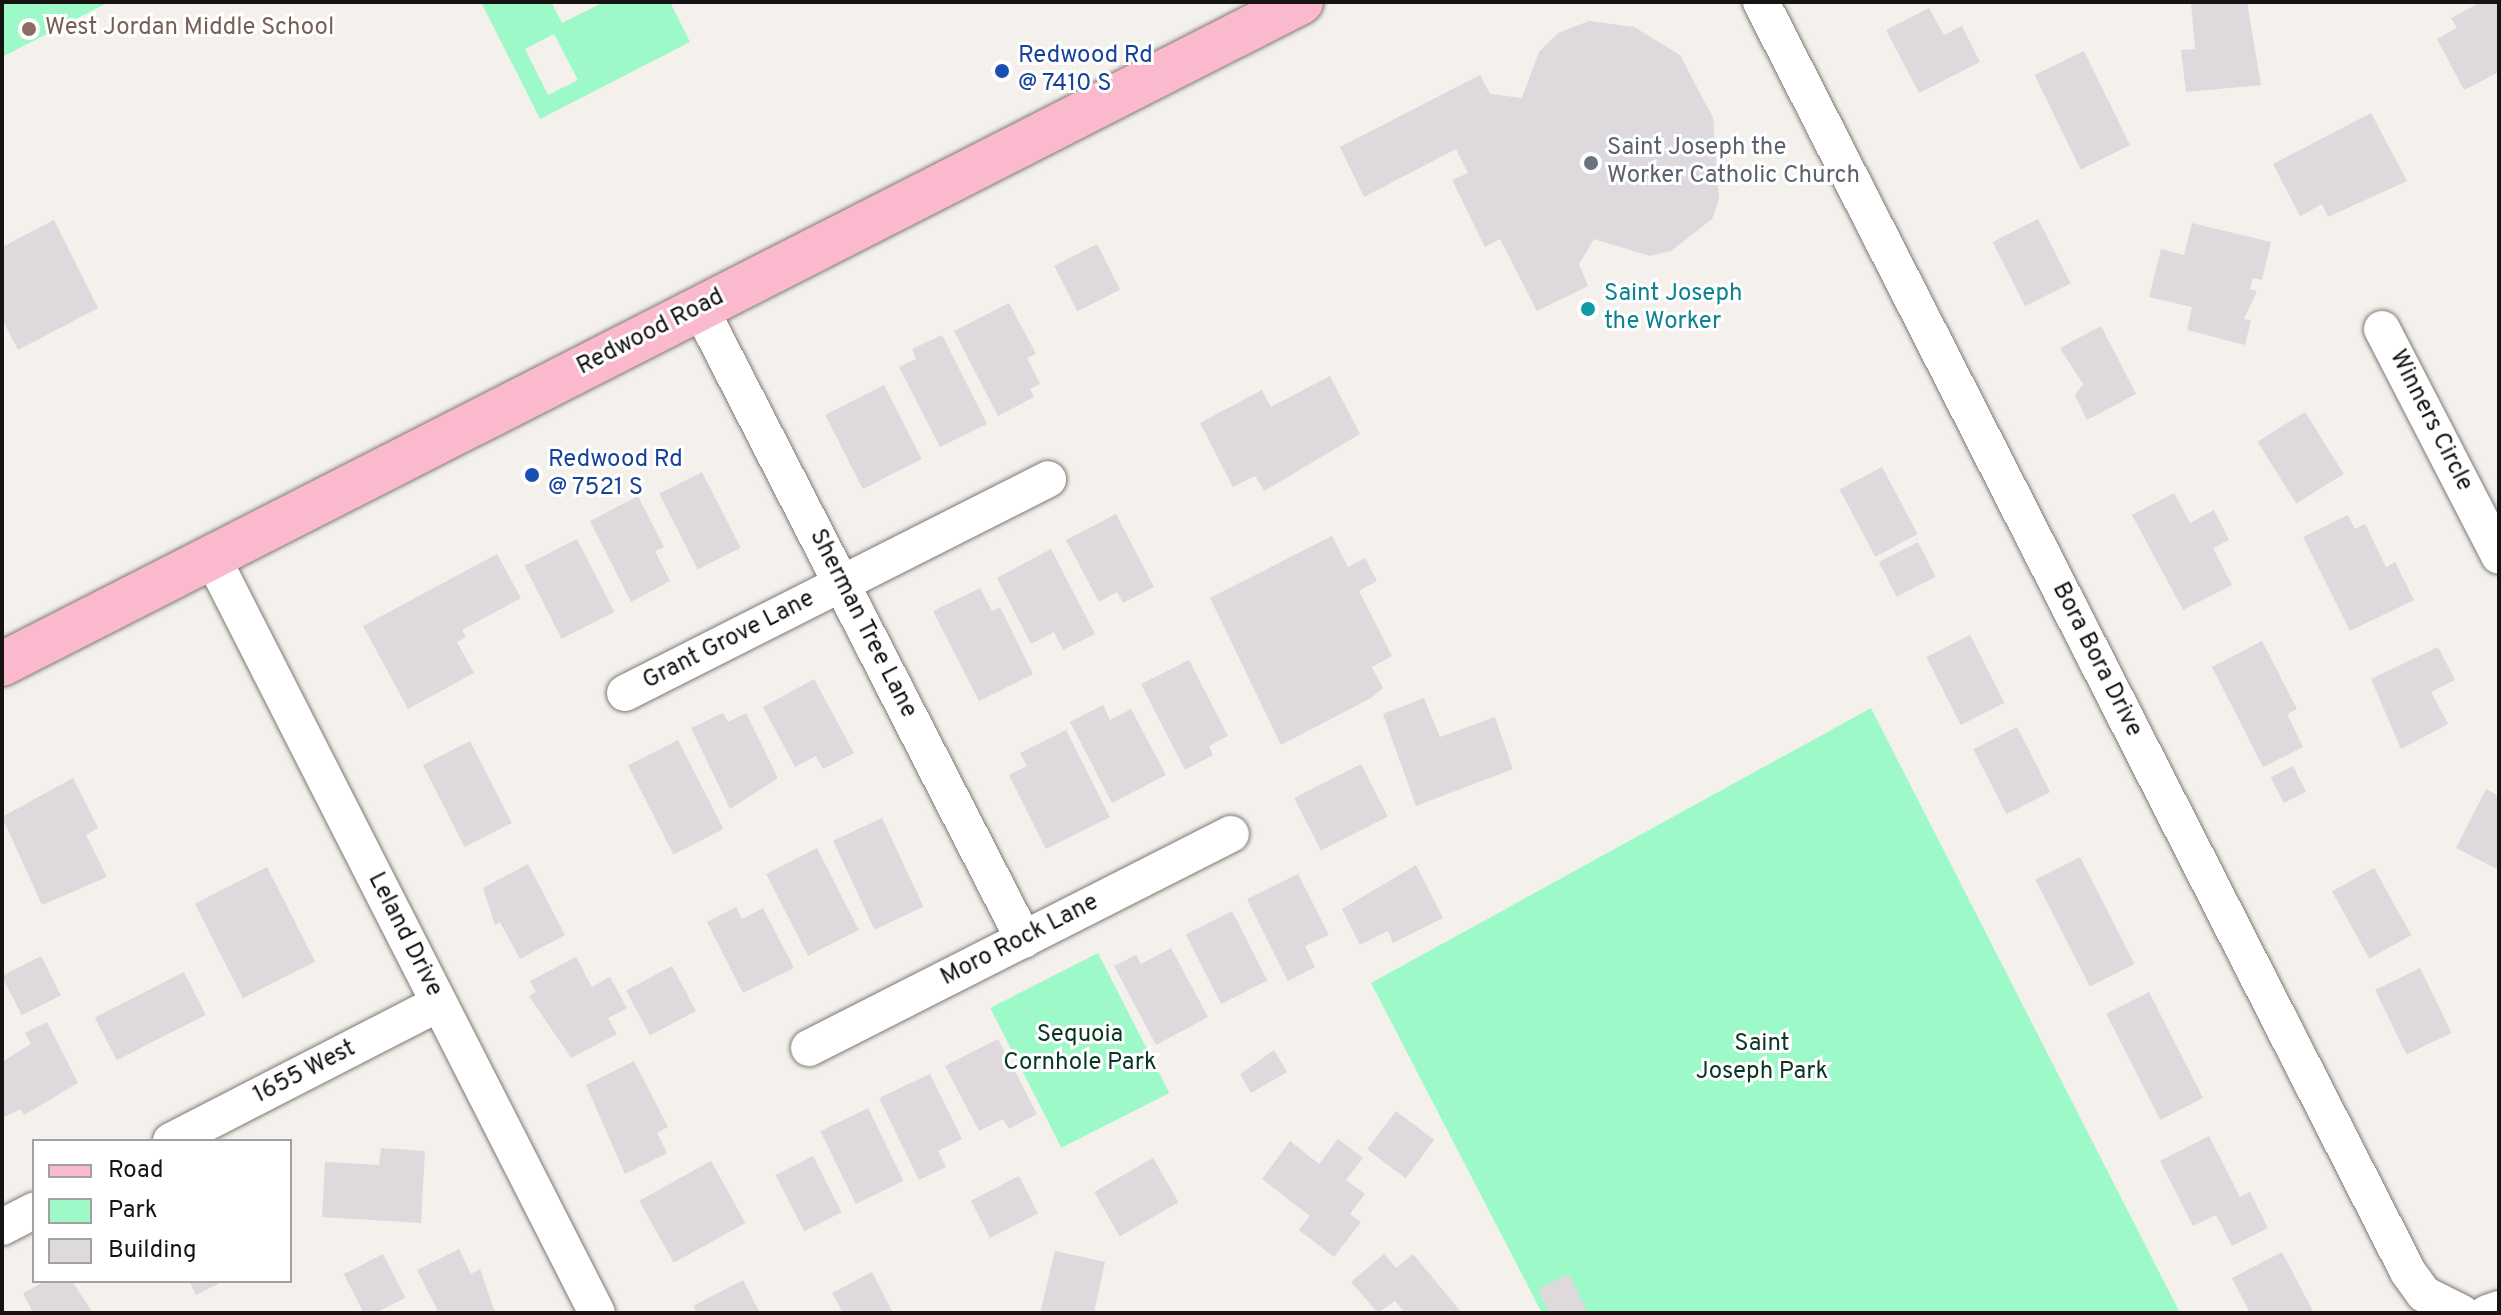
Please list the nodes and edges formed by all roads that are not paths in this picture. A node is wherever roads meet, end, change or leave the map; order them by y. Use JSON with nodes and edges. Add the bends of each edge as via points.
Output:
{"nodes":[{"id":1,"x":1301,"y":2,"type":"edge"},
{"id":2,"x":1761,"y":2,"type":"edge"},
{"id":3,"x":700,"y":308,"type":"junction"},
{"id":4,"x":2382,"y":329,"type":"dead end"},
{"id":5,"x":1048,"y":479,"type":"dead end"},
{"id":6,"x":2499,"y":556,"type":"edge"},
{"id":7,"x":212,"y":557,"type":"junction"},
{"id":8,"x":842,"y":584,"type":"junction"},
{"id":9,"x":2,"y":664,"type":"edge"},
{"id":10,"x":625,"y":693,"type":"dead end"},
{"id":11,"x":1231,"y":834,"type":"dead end"},
{"id":12,"x":1024,"y":940,"type":"junction"},
{"id":13,"x":439,"y":1003,"type":"junction"},
{"id":14,"x":809,"y":1048,"type":"dead end"},
{"id":15,"x":175,"y":1139,"type":"edge"},
{"id":16,"x":32,"y":1212,"type":"edge"},
{"id":17,"x":2,"y":1227,"type":"edge"},
{"id":18,"x":2499,"y":1309,"type":"edge"},
{"id":19,"x":2453,"y":1310,"type":"edge"},
{"id":20,"x":597,"y":1313,"type":"edge"},
{"id":21,"x":2487,"y":1313,"type":"edge"}],
"edges":[{"from":1,"to":3,"type":"main road","name":"Redwood Road"},
{"from":2,"to":19,"type":"street","name":"Bora Bora Drive","via":[[2408,1272]]},
{"from":3,"to":7,"type":"main road","name":"Redwood Road"},
{"from":3,"to":8,"type":"street","name":"Sherman Tree Lane"},
{"from":4,"to":6,"type":"street","name":"Winners Circle"},
{"from":5,"to":8,"type":"street","name":"Grant Grove Lane"},
{"from":7,"to":9,"type":"main road","name":"Redwood Road"},
{"from":7,"to":13,"type":"street","name":"Leland Drive"},
{"from":8,"to":10,"type":"street","name":"Grant Grove Lane"},
{"from":8,"to":12,"type":"street","name":"Sherman Tree Lane"},
{"from":11,"to":12,"type":"street","name":"Moro Rock Lane"},
{"from":12,"to":14,"type":"street","name":"Moro Rock Lane"},
{"from":13,"to":15,"type":"street","name":"1655 West"},
{"from":13,"to":20,"type":"street","name":"Leland Drive"},
{"from":16,"to":17,"type":"street"},
{"from":18,"to":21,"type":"street"}]}
